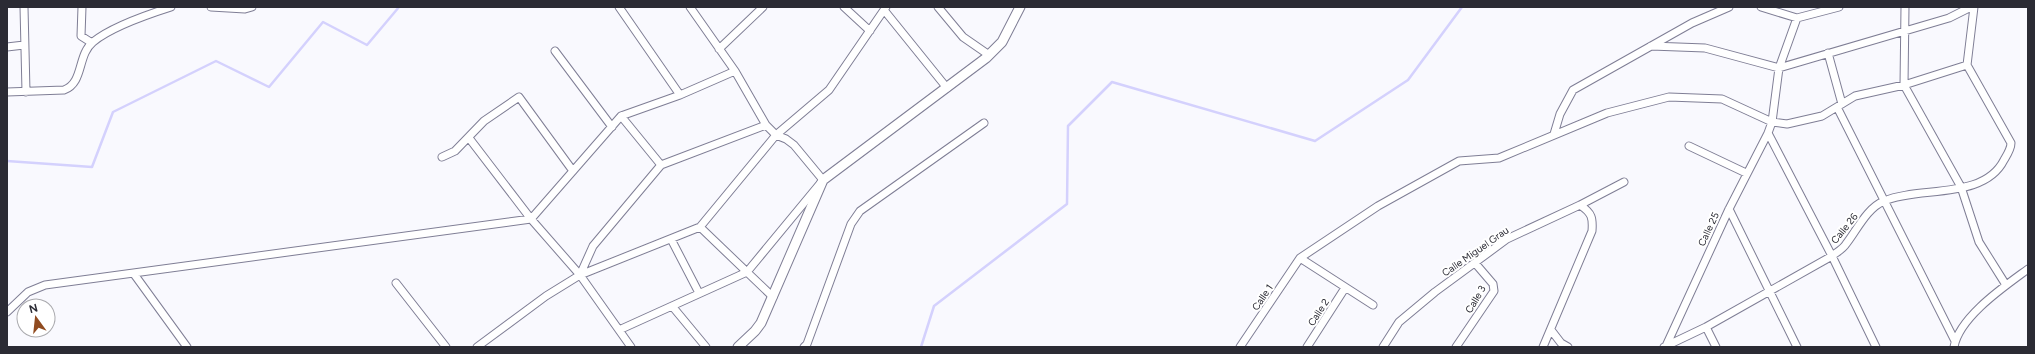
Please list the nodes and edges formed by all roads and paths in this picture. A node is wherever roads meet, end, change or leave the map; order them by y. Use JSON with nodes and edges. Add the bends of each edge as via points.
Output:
{"nodes":[{"id":1,"x":24,"y":7,"type":"edge"},
{"id":2,"x":82,"y":7,"type":"edge"},
{"id":3,"x":171,"y":7,"type":"edge"},
{"id":4,"x":211,"y":7,"type":"edge"},
{"id":5,"x":252,"y":7,"type":"edge"},
{"id":6,"x":620,"y":7,"type":"edge"},
{"id":7,"x":690,"y":7,"type":"edge"},
{"id":8,"x":763,"y":7,"type":"edge"},
{"id":9,"x":844,"y":7,"type":"edge"},
{"id":10,"x":938,"y":7,"type":"edge"},
{"id":11,"x":1020,"y":7,"type":"edge"},
{"id":12,"x":1730,"y":7,"type":"edge"},
{"id":13,"x":1761,"y":7,"type":"edge"},
{"id":14,"x":1839,"y":7,"type":"edge"},
{"id":15,"x":1905,"y":7,"type":"edge"},
{"id":16,"x":1972,"y":7,"type":"edge"},
{"id":17,"x":885,"y":8,"type":"edge"},
{"id":18,"x":1797,"y":18,"type":"junction"},
{"id":19,"x":870,"y":32,"type":"junction"},
{"id":20,"x":1904,"y":32,"type":"junction"},
{"id":21,"x":92,"y":42,"type":"junction"},
{"id":22,"x":24,"y":45,"type":"junction"},
{"id":23,"x":1651,"y":46,"type":"junction"},
{"id":24,"x":7,"y":47,"type":"edge"},
{"id":25,"x":719,"y":49,"type":"junction"},
{"id":26,"x":555,"y":51,"type":"dead end"},
{"id":27,"x":1828,"y":53,"type":"junction"},
{"id":28,"x":989,"y":55,"type":"junction"},
{"id":29,"x":1967,"y":65,"type":"junction"},
{"id":30,"x":1779,"y":68,"type":"junction"},
{"id":31,"x":735,"y":71,"type":"junction"},
{"id":32,"x":1904,"y":85,"type":"junction"},
{"id":33,"x":947,"y":88,"type":"junction"},
{"id":34,"x":7,"y":92,"type":"edge"},
{"id":35,"x":26,"y":92,"type":"junction"},
{"id":36,"x":680,"y":95,"type":"junction"},
{"id":37,"x":1839,"y":105,"type":"junction"},
{"id":38,"x":621,"y":116,"type":"junction"},
{"id":39,"x":1772,"y":122,"type":"junction"},
{"id":40,"x":984,"y":123,"type":"dead end"},
{"id":41,"x":766,"y":125,"type":"junction"},
{"id":42,"x":612,"y":126,"type":"junction"},
{"id":43,"x":1768,"y":133,"type":"junction"},
{"id":44,"x":1554,"y":134,"type":"junction"},
{"id":45,"x":776,"y":135,"type":"junction"},
{"id":46,"x":469,"y":138,"type":"junction"},
{"id":47,"x":1689,"y":146,"type":"dead end"},
{"id":48,"x":442,"y":157,"type":"dead end"},
{"id":49,"x":661,"y":165,"type":"junction"},
{"id":50,"x":573,"y":171,"type":"junction"},
{"id":51,"x":1746,"y":173,"type":"junction"},
{"id":52,"x":823,"y":180,"type":"junction"},
{"id":53,"x":1624,"y":182,"type":"dead end"},
{"id":54,"x":1962,"y":187,"type":"junction"},
{"id":55,"x":1884,"y":201,"type":"junction"},
{"id":56,"x":1580,"y":205,"type":"junction"},
{"id":57,"x":1729,"y":208,"type":"junction"},
{"id":58,"x":531,"y":219,"type":"junction"},
{"id":59,"x":700,"y":227,"type":"junction"},
{"id":60,"x":671,"y":239,"type":"junction"},
{"id":61,"x":1832,"y":256,"type":"junction"},
{"id":62,"x":1300,"y":258,"type":"junction"},
{"id":63,"x":1475,"y":263,"type":"junction"},
{"id":64,"x":2028,"y":269,"type":"edge"},
{"id":65,"x":747,"y":272,"type":"junction"},
{"id":66,"x":134,"y":274,"type":"junction"},
{"id":67,"x":580,"y":276,"type":"junction"},
{"id":68,"x":396,"y":282,"type":"dead end"},
{"id":69,"x":2006,"y":285,"type":"junction"},
{"id":70,"x":1345,"y":288,"type":"junction"},
{"id":71,"x":1769,"y":292,"type":"junction"},
{"id":72,"x":699,"y":293,"type":"junction"},
{"id":73,"x":773,"y":297,"type":"junction"},
{"id":74,"x":1373,"y":305,"type":"dead end"},
{"id":75,"x":672,"y":306,"type":"junction"},
{"id":76,"x":7,"y":312,"type":"edge"},
{"id":77,"x":1706,"y":326,"type":"junction"},
{"id":78,"x":619,"y":330,"type":"junction"},
{"id":79,"x":1551,"y":330,"type":"junction"},
{"id":80,"x":1955,"y":344,"type":"edge"},
{"id":81,"x":808,"y":346,"type":"edge"},
{"id":82,"x":187,"y":347,"type":"edge"},
{"id":83,"x":446,"y":347,"type":"edge"},
{"id":84,"x":477,"y":347,"type":"edge"},
{"id":85,"x":631,"y":347,"type":"edge"},
{"id":86,"x":706,"y":347,"type":"edge"},
{"id":87,"x":738,"y":347,"type":"edge"},
{"id":88,"x":1240,"y":347,"type":"edge"},
{"id":89,"x":1307,"y":347,"type":"edge"},
{"id":90,"x":1383,"y":347,"type":"edge"},
{"id":91,"x":1456,"y":347,"type":"edge"},
{"id":92,"x":1543,"y":347,"type":"edge"},
{"id":93,"x":1568,"y":347,"type":"edge"},
{"id":94,"x":1665,"y":347,"type":"edge"},
{"id":95,"x":1716,"y":347,"type":"edge"},
{"id":96,"x":1797,"y":347,"type":"edge"},
{"id":97,"x":1876,"y":347,"type":"edge"}],
"edges":[{"from":1,"to":22,"type":"street"},
{"from":2,"to":21,"type":"street","via":[[81,36]]},
{"from":3,"to":21,"type":"street","via":[[150,14]]},
{"from":4,"to":5,"type":"street"},
{"from":6,"to":36,"type":"street"},
{"from":7,"to":25,"type":"street"},
{"from":8,"to":25,"type":"street"},
{"from":9,"to":19,"type":"street"},
{"from":10,"to":28,"type":"street","via":[[963,37]]},
{"from":11,"to":28,"type":"street","via":[[1002,42]]},
{"from":12,"to":23,"type":"street","via":[[1692,23]]},
{"from":13,"to":18,"type":"street"},
{"from":14,"to":18,"type":"street"},
{"from":15,"to":20,"type":"street"},
{"from":16,"to":20,"type":"street","via":[[1949,18]]},
{"from":16,"to":29,"type":"street"},
{"from":17,"to":19,"type":"street"},
{"from":17,"to":33,"type":"street"},
{"from":18,"to":30,"type":"street","name":"Calle 25"},
{"from":19,"to":45,"type":"street","via":[[829,90]]},
{"from":20,"to":27,"type":"street"},
{"from":20,"to":32,"type":"street"},
{"from":21,"to":35,"type":"street","via":[[83,54],[75,82],[70,88]]},
{"from":22,"to":24,"type":"street"},
{"from":22,"to":35,"type":"street"},
{"from":23,"to":30,"type":"street","via":[[1705,48]]},
{"from":23,"to":44,"type":"street","via":[[1573,90],[1560,114]]},
{"from":25,"to":31,"type":"street"},
{"from":26,"to":42,"type":"street"},
{"from":27,"to":30,"type":"street"},
{"from":27,"to":37,"type":"street"},
{"from":28,"to":33,"type":"street"},
{"from":29,"to":32,"type":"street"},
{"from":29,"to":54,"type":"street","name":"Calle 26","via":[[2011,143],[1997,172],[1989,179]]},
{"from":30,"to":39,"type":"street","name":"Calle 25"},
{"from":31,"to":36,"type":"street"},
{"from":31,"to":41,"type":"street"},
{"from":32,"to":37,"type":"street","via":[[1855,96]]},
{"from":32,"to":54,"type":"street"},
{"from":33,"to":52,"type":"street"},
{"from":34,"to":35,"type":"street"},
{"from":36,"to":38,"type":"street"},
{"from":37,"to":39,"type":"street","via":[[1822,116],[1787,124]]},
{"from":37,"to":55,"type":"street"},
{"from":38,"to":42,"type":"street"},
{"from":38,"to":49,"type":"street"},
{"from":39,"to":43,"type":"street","name":"Calle 25"},
{"from":39,"to":44,"type":"street","via":[[1722,99],[1669,97],[1607,113]]},
{"from":40,"to":81,"type":"street","via":[[860,211],[851,224]]},
{"from":41,"to":45,"type":"street"},
{"from":41,"to":49,"type":"street"},
{"from":42,"to":50,"type":"street"},
{"from":43,"to":51,"type":"street","name":"Calle 25"},
{"from":43,"to":61,"type":"street"},
{"from":44,"to":62,"type":"street","via":[[1499,158],[1459,161],[1378,206]]},
{"from":45,"to":52,"type":"street","via":[[794,145]]},
{"from":45,"to":59,"type":"street"},
{"from":46,"to":48,"type":"street","via":[[455,151]]},
{"from":46,"to":50,"type":"street","via":[[484,121],[519,97]]},
{"from":46,"to":58,"type":"street"},
{"from":47,"to":51,"type":"street"},
{"from":49,"to":67,"type":"street","via":[[593,246]]},
{"from":50,"to":58,"type":"street"},
{"from":51,"to":57,"type":"street","name":"Calle 25"},
{"from":52,"to":65,"type":"street"},
{"from":52,"to":73,"type":"street"},
{"from":53,"to":56,"type":"street","name":"Calle Miguel Grau"},
{"from":54,"to":55,"type":"street","name":"Calle 26"},
{"from":54,"to":69,"type":"street","via":[[1979,242]]},
{"from":55,"to":61,"type":"street","name":"Calle 26","via":[[1870,212],[1845,246]]},
{"from":55,"to":80,"type":"street"},
{"from":56,"to":63,"type":"street","name":"Calle Miguel Grau","via":[[1508,239]]},
{"from":56,"to":79,"type":"street","via":[[1589,210],[1594,218],[1592,232]]},
{"from":57,"to":71,"type":"street"},
{"from":57,"to":94,"type":"street","name":"Calle 25"},
{"from":58,"to":66,"type":"street"},
{"from":58,"to":67,"type":"street"},
{"from":59,"to":60,"type":"street"},
{"from":59,"to":65,"type":"street"},
{"from":60,"to":67,"type":"street"},
{"from":60,"to":72,"type":"street"},
{"from":61,"to":71,"type":"street","name":"Calle 26"},
{"from":61,"to":97,"type":"street"},
{"from":62,"to":70,"type":"street"},
{"from":62,"to":88,"type":"street","name":"Calle 1"},
{"from":63,"to":90,"type":"street","name":"Calle Miguel Grau","via":[[1399,322]]},
{"from":63,"to":91,"type":"street","name":"Calle 3","via":[[1493,284],[1494,291]]},
{"from":64,"to":69,"type":"street"},
{"from":65,"to":72,"type":"street"},
{"from":65,"to":73,"type":"street"},
{"from":66,"to":76,"type":"street","via":[[45,285],[28,292]]},
{"from":66,"to":82,"type":"street"},
{"from":67,"to":78,"type":"street"},
{"from":67,"to":84,"type":"street","via":[[546,296]]},
{"from":68,"to":83,"type":"street"},
{"from":69,"to":80,"type":"street","via":[[1970,317]]},
{"from":70,"to":74,"type":"street"},
{"from":70,"to":89,"type":"street","name":"Calle 2"},
{"from":71,"to":77,"type":"street","name":"Calle 26"},
{"from":71,"to":96,"type":"street"},
{"from":72,"to":75,"type":"street"},
{"from":73,"to":87,"type":"street","via":[[758,327]]},
{"from":75,"to":78,"type":"street"},
{"from":75,"to":86,"type":"street"},
{"from":77,"to":94,"type":"street","name":"Calle 26"},
{"from":77,"to":95,"type":"street"},
{"from":78,"to":85,"type":"street"},
{"from":79,"to":92,"type":"street"},
{"from":79,"to":93,"type":"street","via":[[1561,343]]}]}
